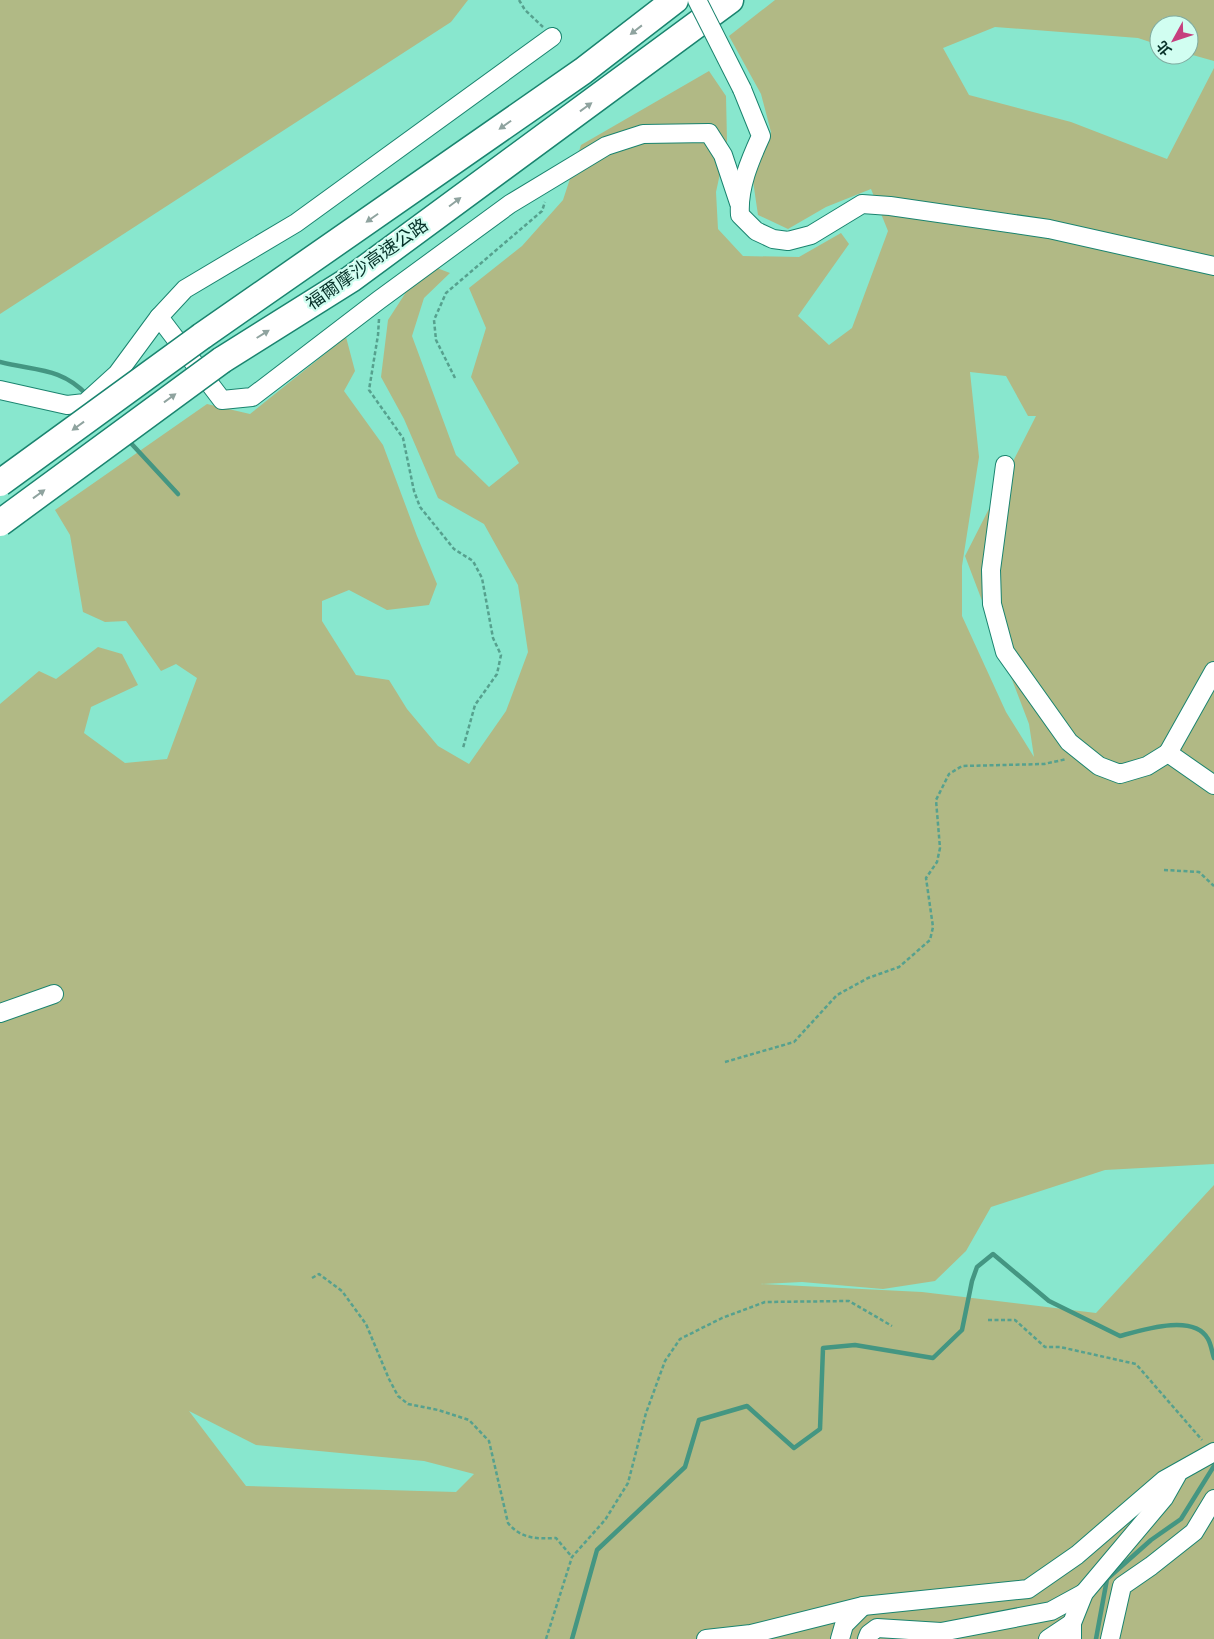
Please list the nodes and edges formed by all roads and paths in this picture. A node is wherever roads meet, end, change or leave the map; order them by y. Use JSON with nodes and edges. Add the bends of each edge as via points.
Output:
{"nodes":[{"id":1,"x":519,"y":0,"type":"edge"},
{"id":2,"x":675,"y":0,"type":"edge"},
{"id":3,"x":698,"y":0,"type":"edge"},
{"id":4,"x":730,"y":0,"type":"edge"},
{"id":5,"x":552,"y":36,"type":"joint"},
{"id":6,"x":555,"y":177,"type":"junction"},
{"id":7,"x":739,"y":203,"type":"junction"},
{"id":8,"x":1214,"y":266,"type":"edge"},
{"id":9,"x":379,"y":300,"type":"junction"},
{"id":10,"x":159,"y":317,"type":"junction"},
{"id":11,"x":455,"y":378,"type":"dead end"},
{"id":12,"x":0,"y":390,"type":"edge"},
{"id":13,"x":1005,"y":465,"type":"dead end"},
{"id":14,"x":0,"y":483,"type":"edge"},
{"id":15,"x":0,"y":523,"type":"edge"},
{"id":16,"x":1214,"y":671,"type":"edge"},
{"id":17,"x":463,"y":748,"type":"dead end"},
{"id":18,"x":1168,"y":753,"type":"junction"},
{"id":19,"x":1086,"y":756,"type":"junction"},
{"id":20,"x":1214,"y":785,"type":"edge"},
{"id":21,"x":1164,"y":870,"type":"dead end"},
{"id":22,"x":1214,"y":886,"type":"edge"},
{"id":23,"x":54,"y":994,"type":"dead end"},
{"id":24,"x":0,"y":1013,"type":"edge"},
{"id":25,"x":725,"y":1062,"type":"dead end"},
{"id":26,"x":312,"y":1278,"type":"dead end"},
{"id":27,"x":988,"y":1320,"type":"dead end"},
{"id":28,"x":892,"y":1326,"type":"dead end"},
{"id":29,"x":1213,"y":1453,"type":"edge"},
{"id":30,"x":1178,"y":1473,"type":"junction"},
{"id":31,"x":1214,"y":1499,"type":"edge"},
{"id":32,"x":572,"y":1557,"type":"junction"},
{"id":33,"x":1084,"y":1593,"type":"junction"},
{"id":34,"x":863,"y":1606,"type":"junction"},
{"id":35,"x":1072,"y":1631,"type":"edge"},
{"id":36,"x":546,"y":1639,"type":"edge"},
{"id":37,"x":706,"y":1639,"type":"edge"},
{"id":38,"x":840,"y":1639,"type":"edge"},
{"id":39,"x":867,"y":1639,"type":"edge"},
{"id":40,"x":1048,"y":1639,"type":"edge"},
{"id":41,"x":1110,"y":1639,"type":"edge"}],
"edges":[{"from":1,"to":5,"type":"path"},
{"from":2,"to":14,"type":"highway","name":"福爾摩沙高速公路","one_way":true,"bridge":true,"via":[[583,71],[202,336]]},
{"from":3,"to":7,"type":"lane","bridge":true,"via":[[742,89],[761,136],[750,159]]},
{"from":15,"to":4,"type":"highway","name":"福爾摩沙高速公路","one_way":true,"bridge":true,"via":[[222,360],[351,280]]},
{"from":5,"to":10,"type":"lane","via":[[296,223],[185,289]]},
{"from":6,"to":7,"type":"lane","via":[[606,146],[643,134],[709,133],[723,155]]},
{"from":6,"to":9,"type":"lane","via":[[510,204]]},
{"from":6,"to":11,"type":"path","via":[[542,211],[446,294],[434,320],[436,340]]},
{"from":7,"to":8,"type":"lane","via":[[740,215],[756,231],[788,242],[811,235],[862,204],[1049,229]]},
{"from":9,"to":10,"type":"lane","via":[[252,398],[222,400]]},
{"from":9,"to":17,"type":"path","via":[[378,335],[368,390],[403,438],[420,507],[454,549],[473,562],[482,578],[493,638],[500,655],[497,674],[475,705]]},
{"from":10,"to":12,"type":"lane","via":[[117,374],[85,403],[66,405]]},
{"from":13,"to":19,"type":"lane","via":[[990,570],[992,604],[1005,652],[1069,742]]},
{"from":16,"to":18,"type":"lane"},
{"from":18,"to":19,"type":"lane","via":[[1147,766],[1120,774],[1099,766]]},
{"from":18,"to":20,"type":"lane"},
{"from":19,"to":25,"type":"path","via":[[1044,764],[962,766],[949,774],[936,800],[940,848],[937,862],[926,878],[933,927],[930,940],[899,967],[868,978],[837,995],[794,1042]]},
{"from":21,"to":22,"type":"path","via":[[1199,872]]},
{"from":23,"to":24,"type":"lane"},
{"from":26,"to":32,"type":"path","via":[[320,1274],[342,1291],[366,1324],[398,1396],[408,1404],[469,1420],[489,1441],[508,1523],[515,1531],[535,1539],[556,1538]]},
{"from":27,"to":29,"type":"path","via":[[1015,1320],[1045,1347],[1060,1347],[1136,1364]]},
{"from":28,"to":32,"type":"path","via":[[849,1301],[765,1302],[680,1339],[665,1361],[649,1404],[628,1482],[605,1520]]},
{"from":29,"to":30,"type":"lane"},
{"from":30,"to":33,"type":"lane","via":[[1164,1498]]},
{"from":30,"to":34,"type":"lane","via":[[1164,1480],[1077,1555],[1028,1589]]},
{"from":31,"to":41,"type":"lane","via":[[1194,1532],[1122,1586]]},
{"from":32,"to":36,"type":"path"},
{"from":33,"to":35,"type":"lane"},
{"from":33,"to":39,"type":"lane","via":[[1051,1611],[941,1632],[877,1628],[868,1634]]},
{"from":34,"to":37,"type":"lane","via":[[752,1634]]},
{"from":34,"to":38,"type":"lane","via":[[844,1625]]},
{"from":35,"to":40,"type":"lane"}]}
